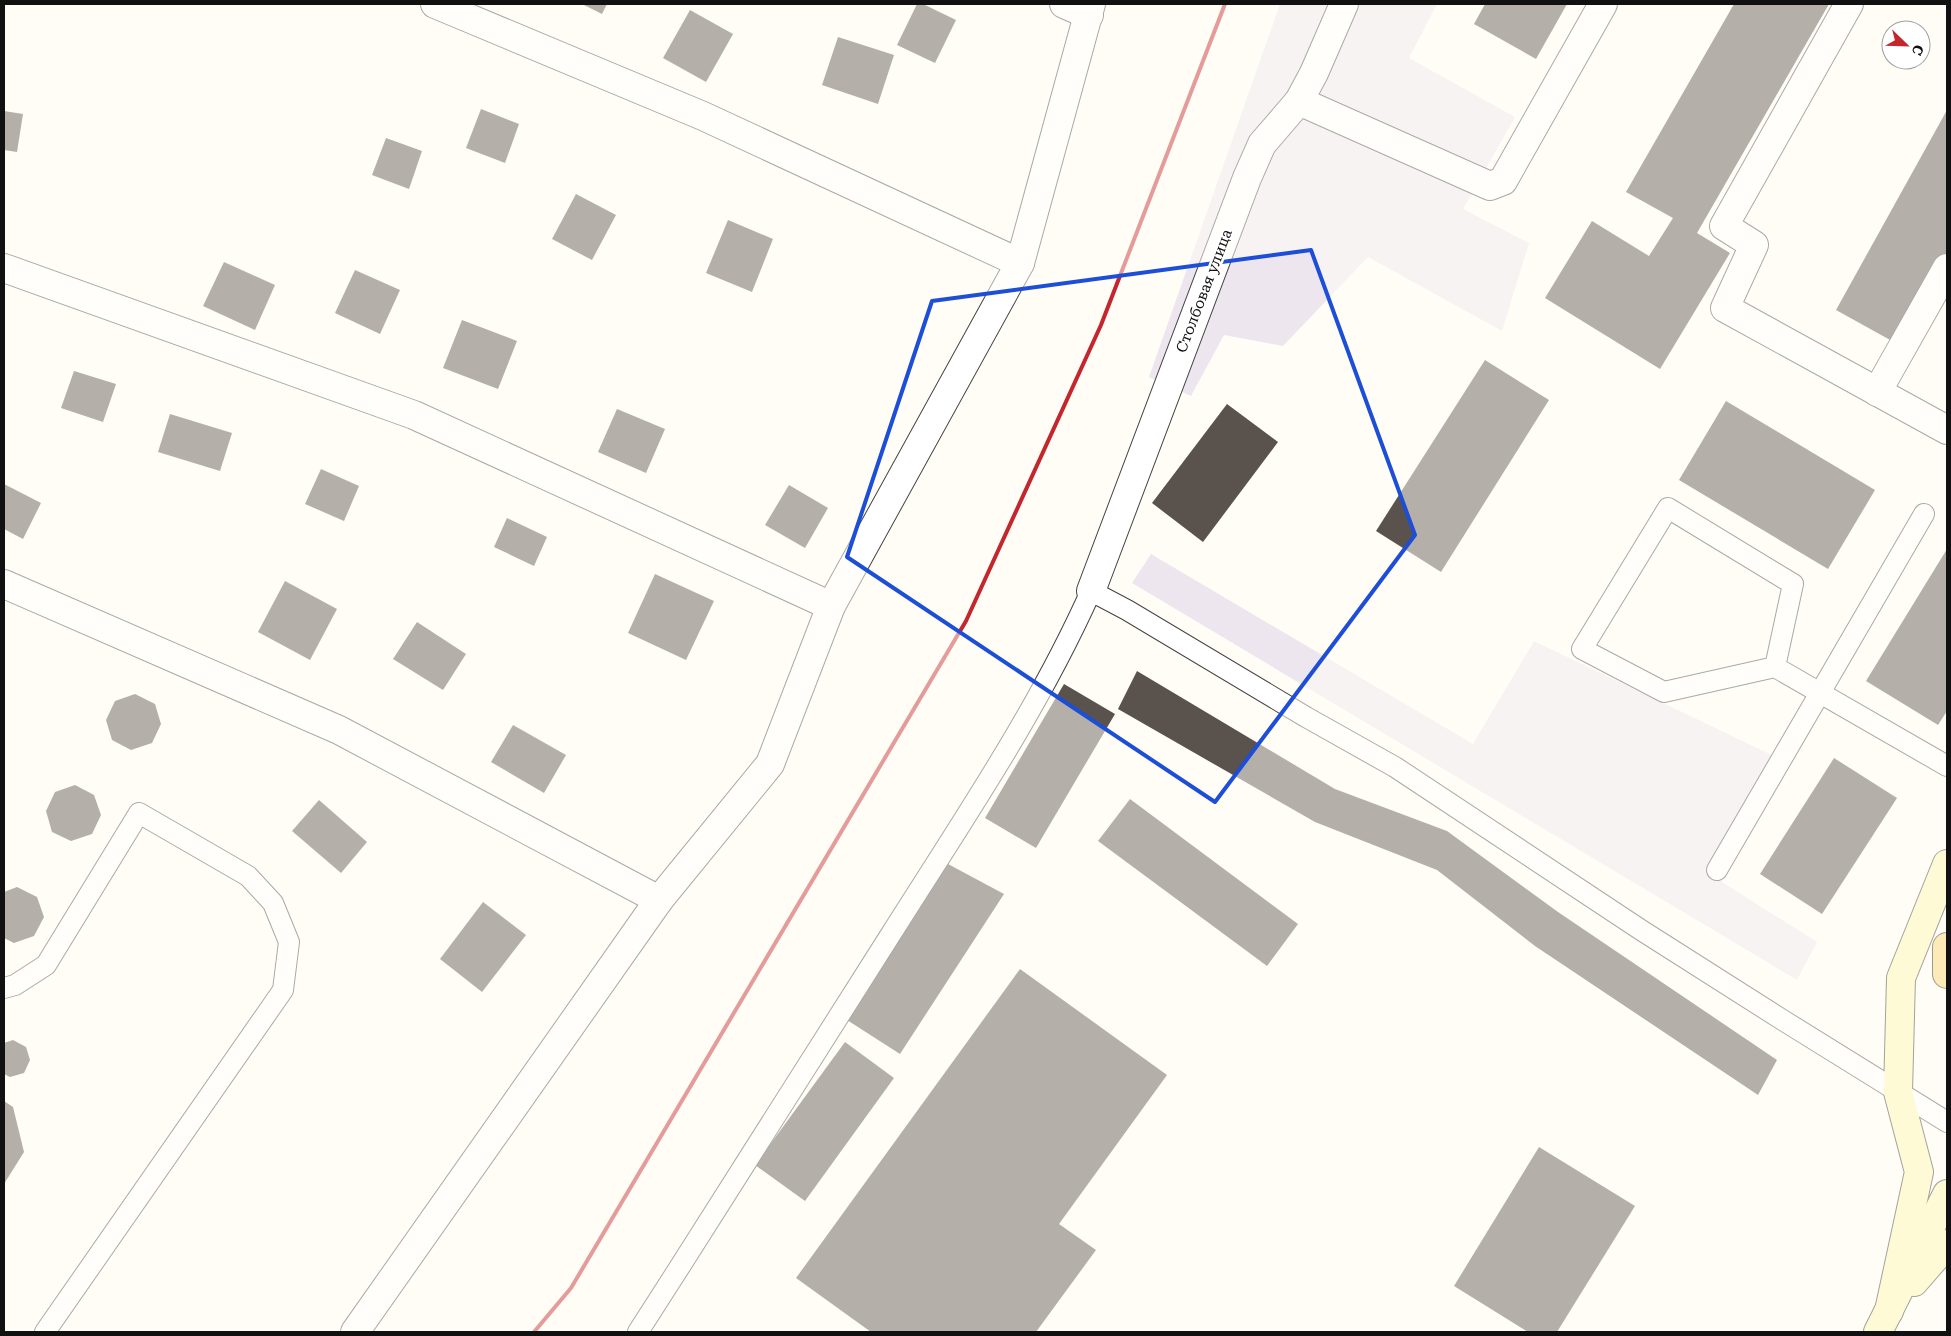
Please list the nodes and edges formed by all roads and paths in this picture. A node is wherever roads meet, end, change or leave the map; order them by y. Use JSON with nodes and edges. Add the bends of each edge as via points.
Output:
{"nodes":[{"id":1,"x":435,"y":4,"type":"edge"},
{"id":2,"x":1064,"y":4,"type":"edge"},
{"id":3,"x":1344,"y":4,"type":"edge"},
{"id":4,"x":1603,"y":4,"type":"edge"},
{"id":5,"x":1848,"y":4,"type":"edge"},
{"id":6,"x":1090,"y":10,"type":"edge"},
{"id":7,"x":1299,"y":101,"type":"junction"},
{"id":8,"x":1020,"y":263,"type":"junction"},
{"id":9,"x":4,"y":268,"type":"edge"},
{"id":10,"x":1947,"y":268,"type":"edge"},
{"id":11,"x":1877,"y":392,"type":"junction"},
{"id":12,"x":1947,"y":430,"type":"edge"},
{"id":13,"x":1924,"y":514,"type":"dead end"},
{"id":14,"x":4,"y":584,"type":"edge"},
{"id":15,"x":1091,"y":591,"type":"junction"},
{"id":16,"x":831,"y":606,"type":"junction"},
{"id":17,"x":1775,"y":668,"type":"junction"},
{"id":18,"x":1820,"y":693,"type":"junction"},
{"id":19,"x":1947,"y":766,"type":"edge"},
{"id":20,"x":1947,"y":864,"type":"edge"},
{"id":21,"x":1717,"y":870,"type":"dead end"},
{"id":22,"x":659,"y":900,"type":"junction"},
{"id":23,"x":1947,"y":947,"type":"edge"},
{"id":24,"x":1947,"y":974,"type":"edge"},
{"id":25,"x":4,"y":988,"type":"edge"},
{"id":26,"x":1898,"y":1092,"type":"junction"},
{"id":27,"x":1947,"y":1122,"type":"edge"},
{"id":28,"x":1947,"y":1194,"type":"edge"},
{"id":29,"x":1947,"y":1244,"type":"edge"},
{"id":30,"x":1883,"y":1322,"type":"edge"},
{"id":31,"x":45,"y":1332,"type":"edge"},
{"id":32,"x":355,"y":1332,"type":"edge"},
{"id":33,"x":638,"y":1332,"type":"edge"}],
"edges":[{"from":1,"to":8,"type":"street","via":[[703,116]]},
{"from":2,"to":6,"type":"street"},
{"from":3,"to":7,"type":"street","name":"Столбовая улица"},
{"from":4,"to":7,"type":"street","via":[[1503,181],[1490,186]]},
{"from":5,"to":11,"type":"street","via":[[1724,226],[1754,245],[1725,308]]},
{"from":6,"to":8,"type":"street"},
{"from":7,"to":15,"type":"street","name":"Столбовая улица","via":[[1262,144],[1247,178]]},
{"from":8,"to":16,"type":"street"},
{"from":9,"to":16,"type":"street","via":[[414,415]]},
{"from":10,"to":11,"type":"street"},
{"from":11,"to":12,"type":"street"},
{"from":13,"to":18,"type":"lane"},
{"from":14,"to":22,"type":"street","via":[[339,730]]},
{"from":15,"to":26,"type":"lane","via":[[1395,767],[1641,930]]},
{"from":15,"to":33,"type":"lane","via":[[1031,710]]},
{"from":16,"to":22,"type":"street","via":[[770,764]]},
{"from":17,"to":17,"type":"lane","via":[[1793,584],[1668,508],[1582,649],[1664,692]]},
{"from":17,"to":18,"type":"lane"},
{"from":18,"to":19,"type":"lane"},
{"from":18,"to":21,"type":"lane"},
{"from":20,"to":26,"type":"main road","via":[[1901,978]]},
{"from":22,"to":32,"type":"street"},
{"from":23,"to":24,"type":"main road"},
{"from":25,"to":31,"type":"lane","via":[[15,986],[46,965],[139,813],[248,876],[274,903],[288,942],[283,990]]},
{"from":26,"to":27,"type":"lane"},
{"from":26,"to":30,"type":"main road","via":[[1919,1172]]},
{"from":28,"to":30,"type":"main road"},
{"from":29,"to":30,"type":"main road"}]}
